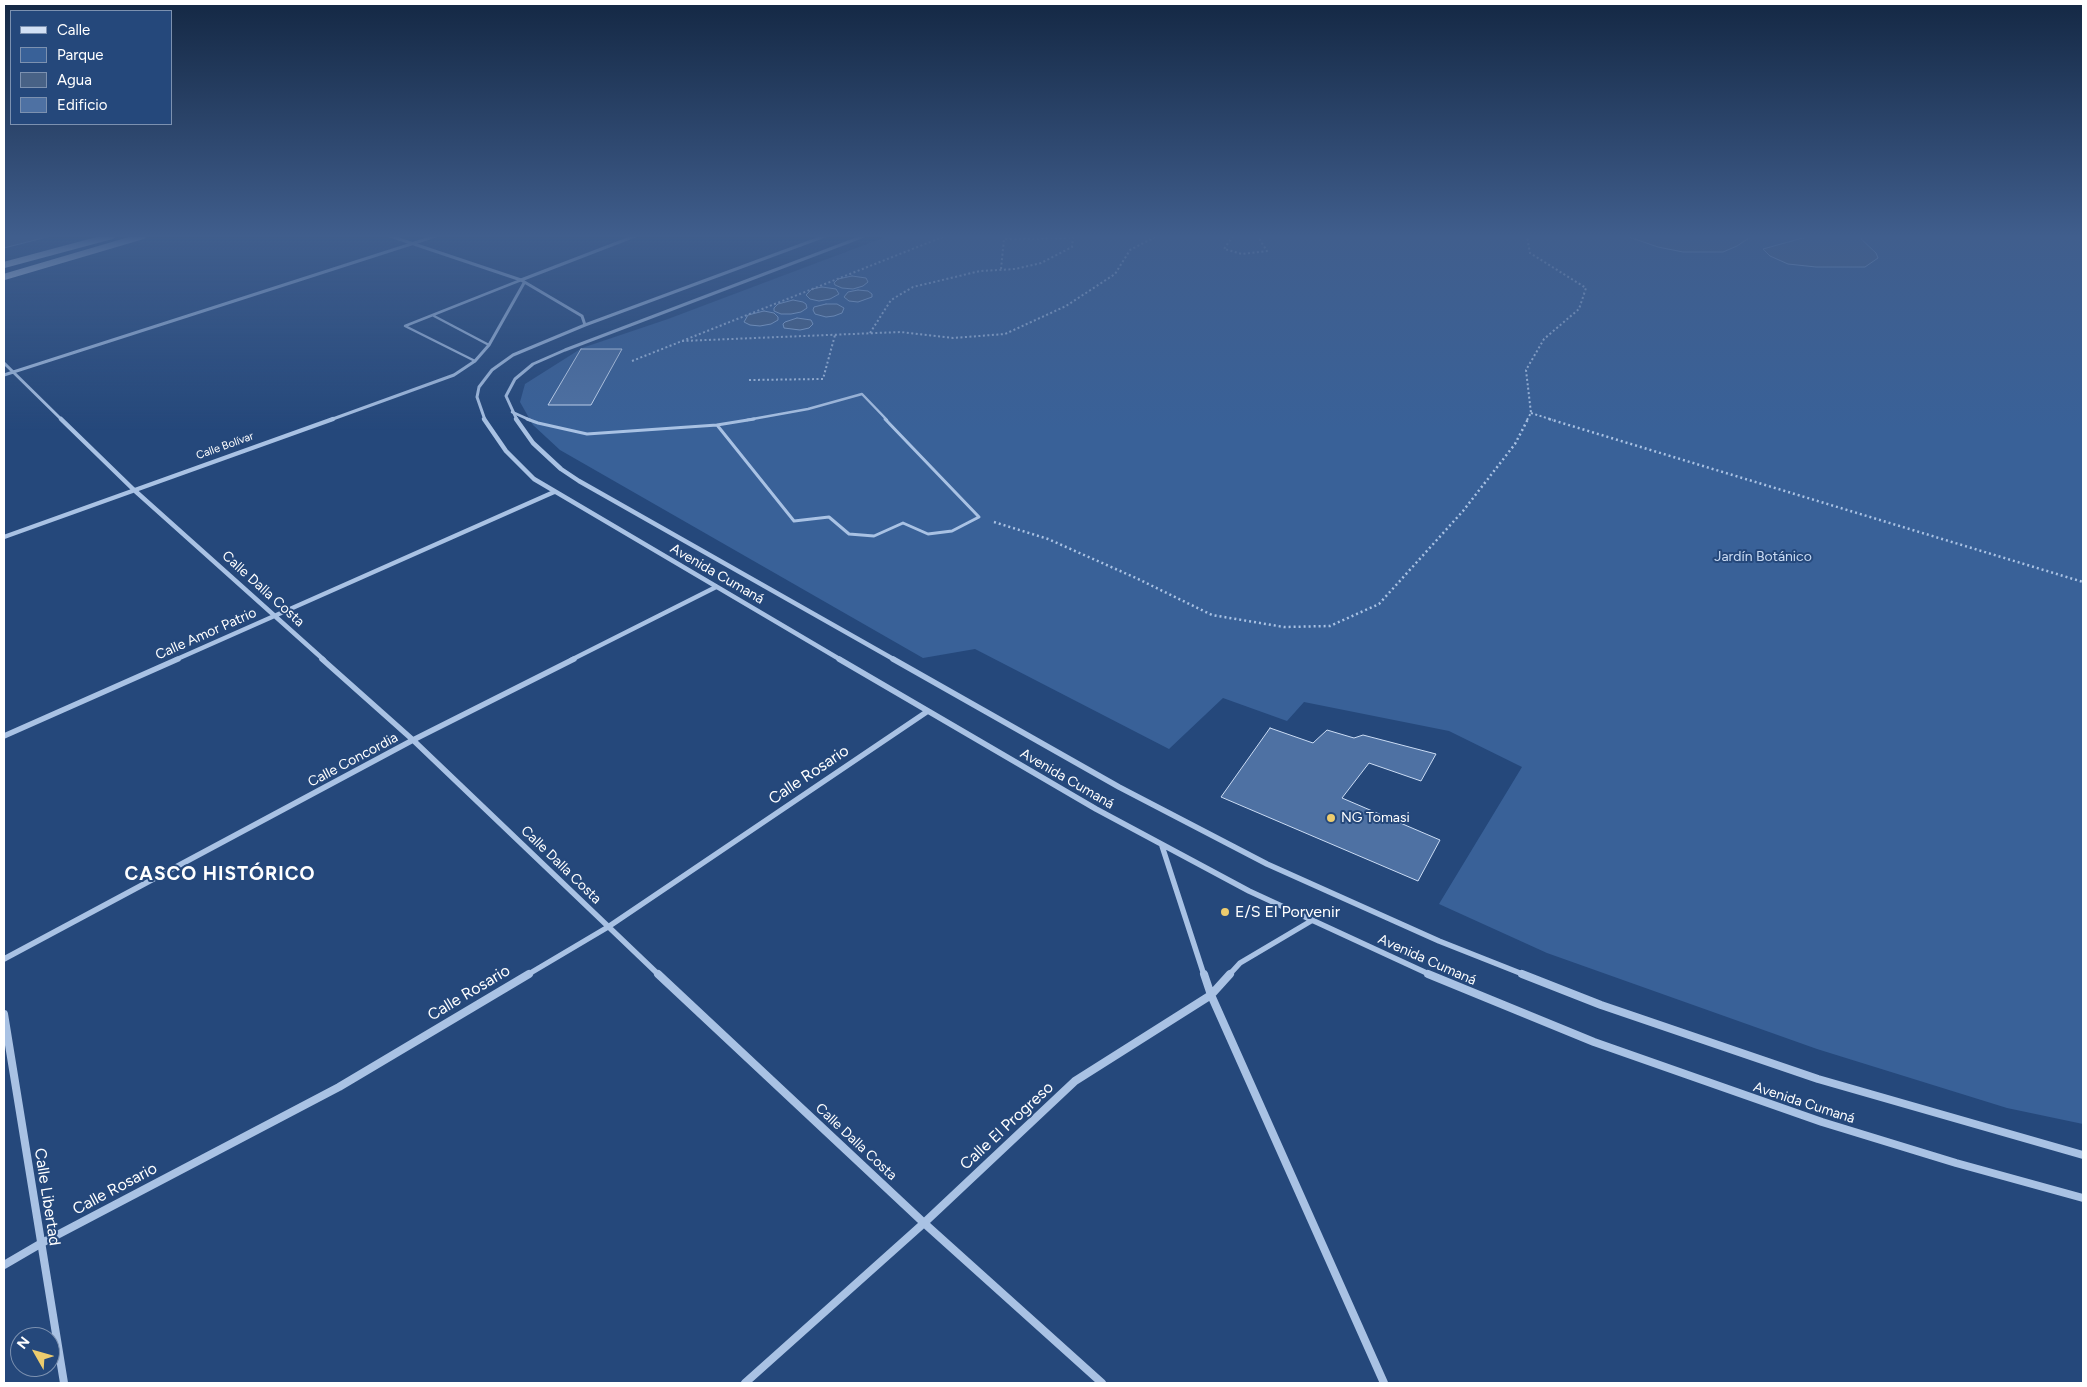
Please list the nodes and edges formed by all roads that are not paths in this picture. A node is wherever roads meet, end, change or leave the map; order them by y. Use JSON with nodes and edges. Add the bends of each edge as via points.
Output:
{"nodes":[{"id":1,"x":235,"y":301,"type":"edge"},
{"id":2,"x":474,"y":301,"type":"edge"},
{"id":3,"x":513,"y":301,"type":"edge"},
{"id":4,"x":555,"y":301,"type":"edge"},
{"id":5,"x":650,"y":301,"type":"edge"},
{"id":6,"x":694,"y":301,"type":"edge"},
{"id":7,"x":434,"y":316,"type":"junction"},
{"id":8,"x":585,"y":325,"type":"junction"},
{"id":9,"x":489,"y":345,"type":"junction"},
{"id":10,"x":475,"y":361,"type":"junction"},
{"id":11,"x":4,"y":363,"type":"edge"},
{"id":12,"x":14,"y":372,"type":"junction"},
{"id":13,"x":4,"y":375,"type":"edge"},
{"id":14,"x":512,"y":412,"type":"junction"},
{"id":15,"x":717,"y":425,"type":"junction"},
{"id":16,"x":133,"y":489,"type":"junction"},
{"id":17,"x":554,"y":492,"type":"junction"},
{"id":18,"x":4,"y":537,"type":"edge"},
{"id":19,"x":716,"y":587,"type":"junction"},
{"id":20,"x":275,"y":616,"type":"junction"},
{"id":21,"x":928,"y":711,"type":"junction"},
{"id":22,"x":4,"y":736,"type":"edge"},
{"id":23,"x":413,"y":740,"type":"junction"},
{"id":24,"x":1162,"y":846,"type":"junction"},
{"id":25,"x":1311,"y":921,"type":"junction"},
{"id":26,"x":608,"y":927,"type":"junction"},
{"id":27,"x":4,"y":959,"type":"edge"},
{"id":28,"x":1211,"y":995,"type":"junction"},
{"id":29,"x":4,"y":1014,"type":"edge"},
{"id":30,"x":2083,"y":1155,"type":"edge"},
{"id":31,"x":2083,"y":1198,"type":"edge"},
{"id":32,"x":924,"y":1223,"type":"junction"},
{"id":33,"x":40,"y":1244,"type":"junction"},
{"id":34,"x":4,"y":1265,"type":"edge"},
{"id":35,"x":64,"y":1383,"type":"edge"},
{"id":36,"x":745,"y":1383,"type":"edge"},
{"id":37,"x":1102,"y":1383,"type":"edge"},
{"id":38,"x":1384,"y":1383,"type":"edge"}],
"edges":[{"from":1,"to":12,"type":"street"},
{"from":2,"to":7,"type":"lane"},
{"from":3,"to":9,"type":"street","name":"Calle Bolívar"},
{"from":4,"to":8,"type":"street","via":[[582,316]]},
{"from":5,"to":8,"type":"street","name":"Avenida Cumaná"},
{"from":6,"to":14,"type":"street","name":"Avenida Cumaná","via":[[542,360],[524,371],[509,388],[506,396]]},
{"from":7,"to":9,"type":"lane"},
{"from":7,"to":10,"type":"lane","via":[[404,326]]},
{"from":8,"to":17,"type":"street","name":"Avenida Cumaná","via":[[503,360],[483,379],[477,397],[484,419],[506,451],[534,479]]},
{"from":9,"to":10,"type":"street","name":"Calle Bolívar"},
{"from":10,"to":16,"type":"street","name":"Calle Bolívar","via":[[454,375]]},
{"from":11,"to":12,"type":"street","name":"Calle Dalla Costa"},
{"from":12,"to":13,"type":"street"},
{"from":12,"to":16,"type":"street","name":"Calle Dalla Costa"},
{"from":14,"to":15,"type":"lane","via":[[538,423],[587,434]]},
{"from":14,"to":30,"type":"street","name":"Avenida Cumaná","via":[[533,443],[561,469],[579,480],[1119,787],[1267,864],[1439,941],[1601,1005],[1818,1079]]},
{"from":15,"to":15,"type":"lane","via":[[794,521],[829,517],[849,534],[874,536],[903,524],[928,534],[952,531],[979,517],[862,394],[808,409]]},
{"from":16,"to":18,"type":"street","name":"Calle Bolívar"},
{"from":16,"to":20,"type":"street","name":"Calle Dalla Costa"},
{"from":17,"to":19,"type":"street","name":"Avenida Cumaná"},
{"from":17,"to":20,"type":"street","name":"Calle Amor Patrio"},
{"from":19,"to":21,"type":"street","name":"Avenida Cumaná"},
{"from":19,"to":23,"type":"street","name":"Calle Concordia"},
{"from":20,"to":22,"type":"street","name":"Calle Amor Patrio"},
{"from":20,"to":23,"type":"street","name":"Calle Dalla Costa"},
{"from":21,"to":24,"type":"street","name":"Avenida Cumaná"},
{"from":21,"to":26,"type":"street","name":"Calle Rosario"},
{"from":23,"to":26,"type":"street","name":"Calle Dalla Costa"},
{"from":23,"to":27,"type":"street","name":"Calle Concordia"},
{"from":24,"to":25,"type":"street","name":"Avenida Cumaná"},
{"from":24,"to":28,"type":"street"},
{"from":25,"to":28,"type":"street","name":"Calle El Progreso","via":[[1240,963]]},
{"from":25,"to":31,"type":"street","name":"Avenida Cumaná","via":[[1500,1004],[1685,1075],[1956,1163]]},
{"from":26,"to":32,"type":"street","name":"Calle Dalla Costa"},
{"from":26,"to":33,"type":"street","name":"Calle Rosario","via":[[339,1087]]},
{"from":28,"to":32,"type":"street","name":"Calle El Progreso","via":[[1075,1081]]},
{"from":28,"to":38,"type":"street"},
{"from":29,"to":33,"type":"street","name":"Calle Libertad"},
{"from":32,"to":36,"type":"street","name":"Calle El Progreso"},
{"from":32,"to":37,"type":"street","name":"Calle Dalla Costa"},
{"from":33,"to":34,"type":"street","name":"Calle Rosario"},
{"from":33,"to":35,"type":"street","name":"Calle Libertad"}]}
